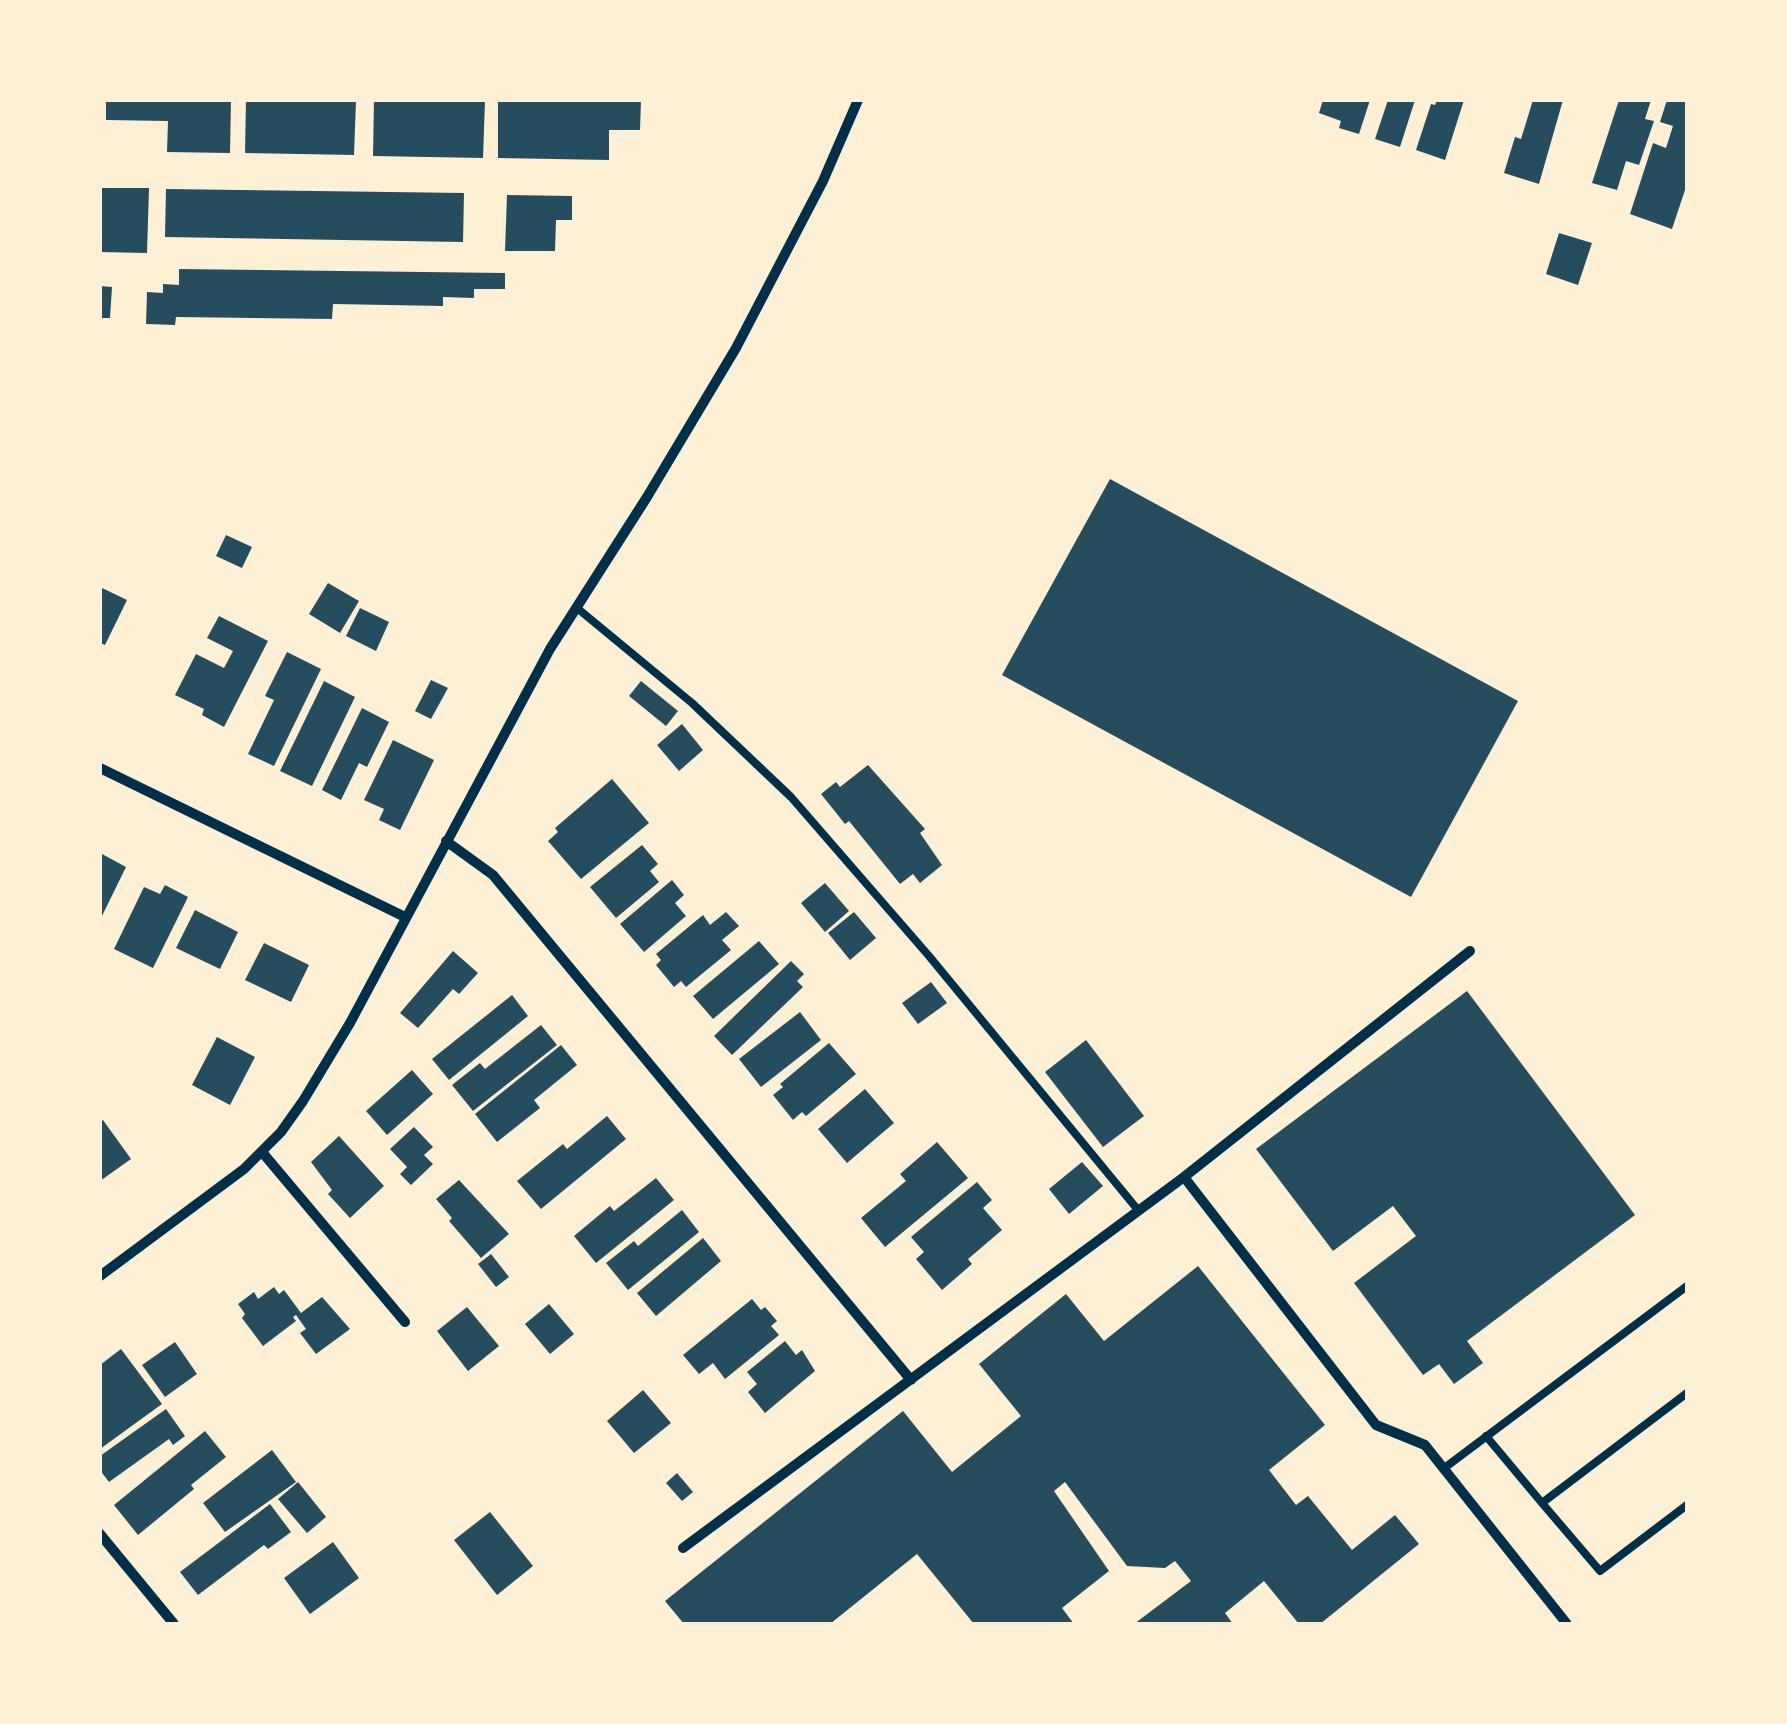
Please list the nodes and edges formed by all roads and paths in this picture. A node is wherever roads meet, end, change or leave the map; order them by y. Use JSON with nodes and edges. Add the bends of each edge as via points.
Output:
{"nodes":[{"id":1,"x":858,"y":100,"type":"edge"},
{"id":2,"x":577,"y":608,"type":"junction"},
{"id":3,"x":100,"y":768,"type":"edge"},
{"id":4,"x":446,"y":840,"type":"junction"},
{"id":5,"x":405,"y":918,"type":"junction"},
{"id":6,"x":1470,"y":951,"type":"dead end"},
{"id":7,"x":262,"y":1152,"type":"junction"},
{"id":8,"x":1184,"y":1177,"type":"junction"},
{"id":9,"x":1138,"y":1210,"type":"junction"},
{"id":10,"x":100,"y":1276,"type":"edge"},
{"id":11,"x":1687,"y":1286,"type":"edge"},
{"id":12,"x":405,"y":1322,"type":"dead end"},
{"id":13,"x":911,"y":1380,"type":"junction"},
{"id":14,"x":1687,"y":1393,"type":"edge"},
{"id":15,"x":1486,"y":1436,"type":"junction"},
{"id":16,"x":1443,"y":1468,"type":"junction"},
{"id":17,"x":1542,"y":1503,"type":"junction"},
{"id":18,"x":1687,"y":1505,"type":"edge"},
{"id":19,"x":100,"y":1534,"type":"edge"},
{"id":20,"x":683,"y":1548,"type":"dead end"},
{"id":21,"x":174,"y":1624,"type":"edge"},
{"id":22,"x":1567,"y":1624,"type":"edge"}],
"edges":[{"from":1,"to":2,"type":"street","via":[[736,348]]},
{"from":2,"to":4,"type":"street"},
{"from":2,"to":9,"type":"lane","via":[[791,797]]},
{"from":3,"to":5,"type":"street"},
{"from":4,"to":5,"type":"street"},
{"from":4,"to":13,"type":"street","via":[[492,876]]},
{"from":5,"to":7,"type":"street","via":[[303,1102]]},
{"from":6,"to":8,"type":"street"},
{"from":7,"to":10,"type":"street"},
{"from":7,"to":12,"type":"street"},
{"from":8,"to":9,"type":"street"},
{"from":8,"to":16,"type":"street","via":[[1376,1425],[1425,1446]]},
{"from":9,"to":13,"type":"street"},
{"from":11,"to":15,"type":"lane"},
{"from":13,"to":20,"type":"street"},
{"from":14,"to":17,"type":"lane"},
{"from":15,"to":16,"type":"lane"},
{"from":15,"to":17,"type":"lane"},
{"from":16,"to":22,"type":"street"},
{"from":17,"to":18,"type":"lane","via":[[1600,1570]]},
{"from":19,"to":21,"type":"street"}]}
